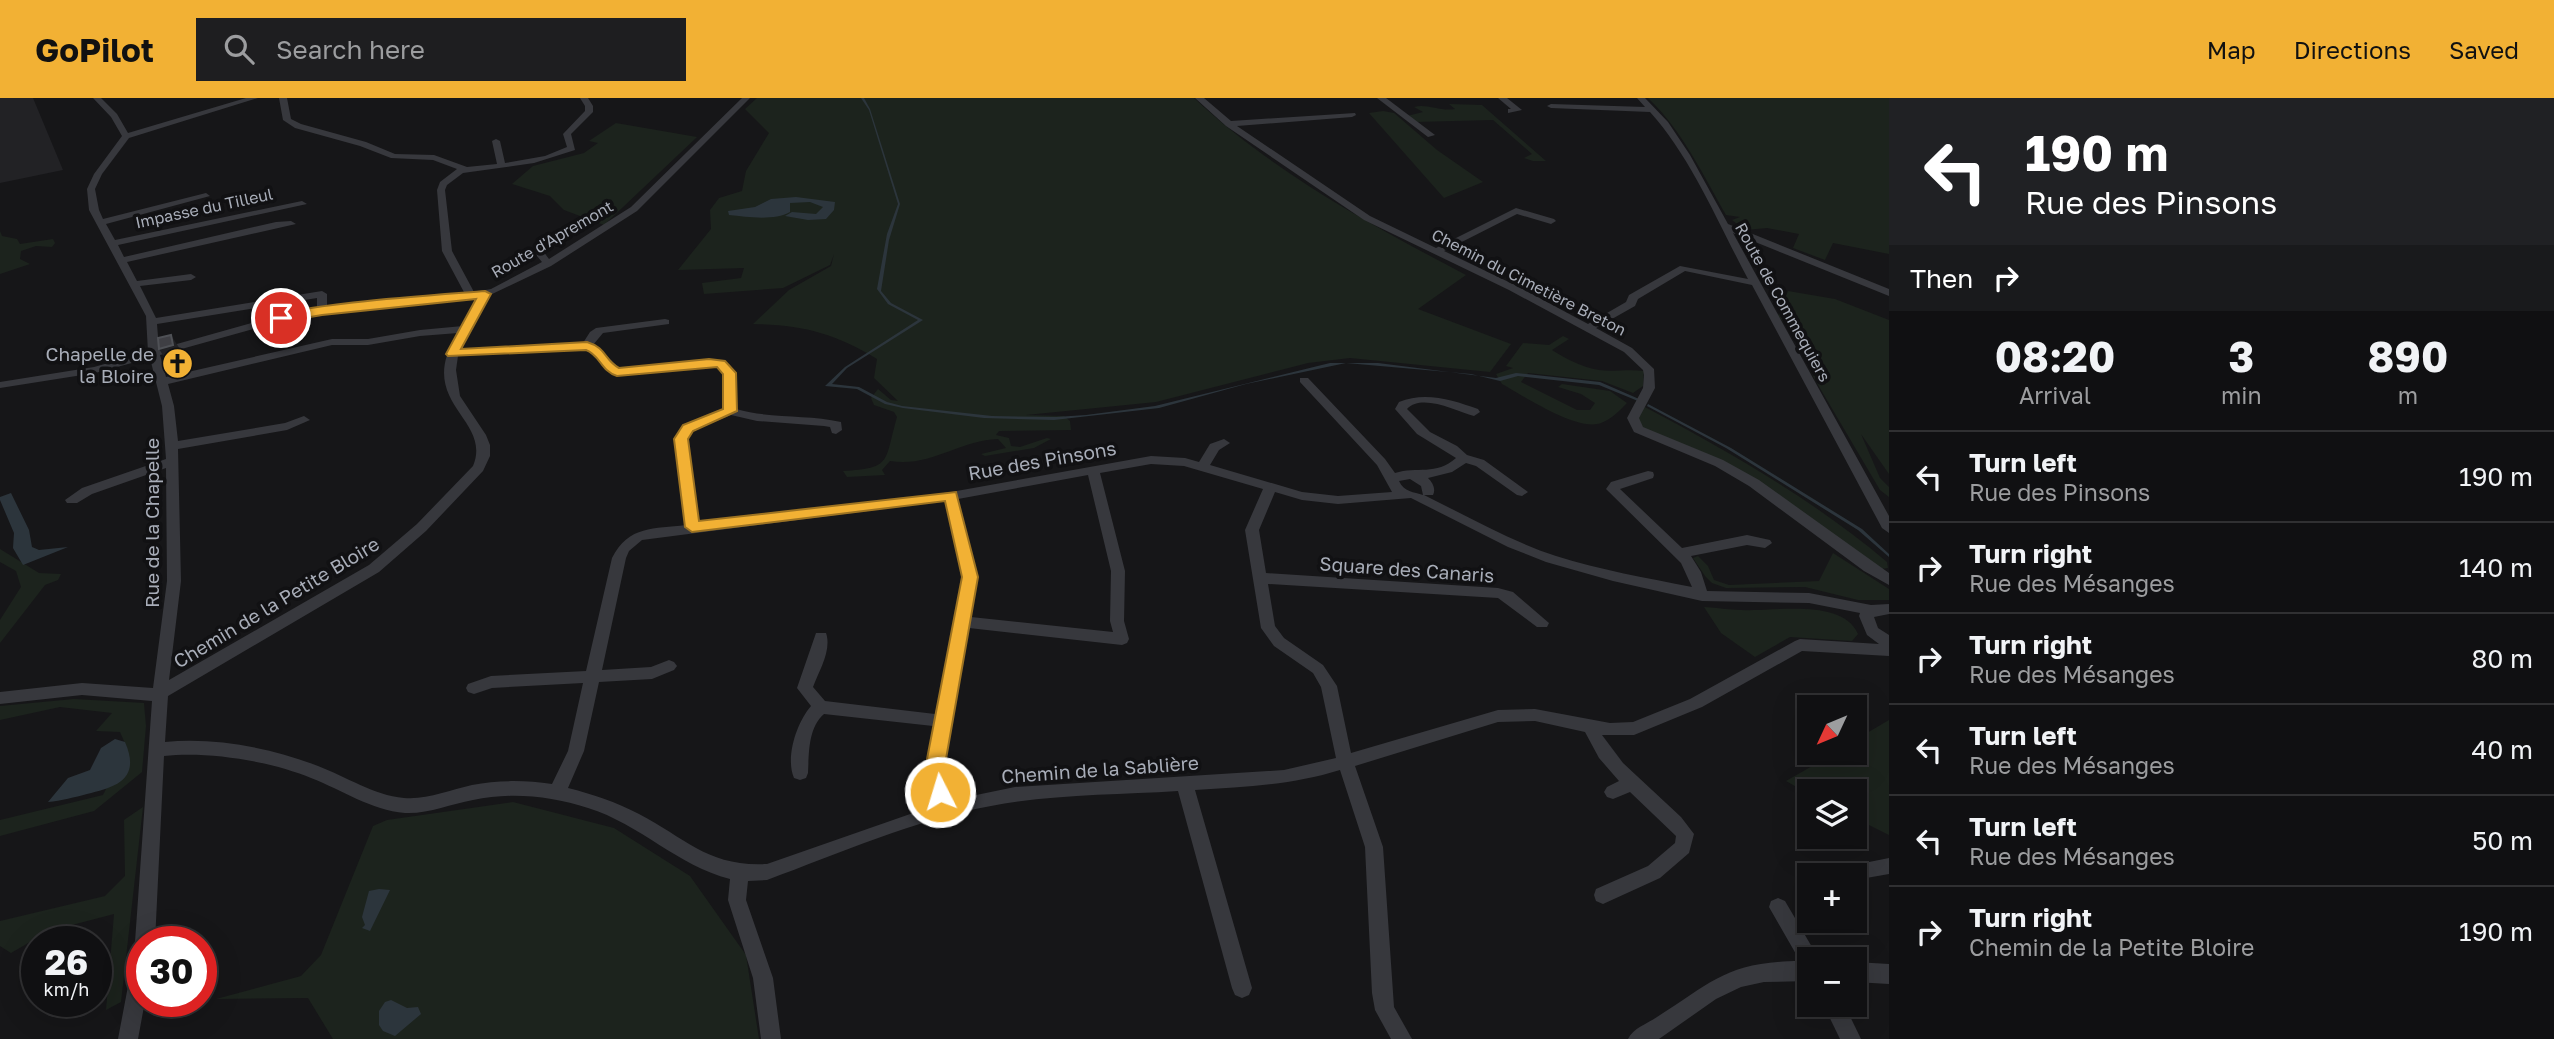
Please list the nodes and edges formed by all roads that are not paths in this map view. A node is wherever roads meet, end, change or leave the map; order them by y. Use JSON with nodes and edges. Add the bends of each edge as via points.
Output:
{"nodes":[{"id":1,"x":97,"y":98,"type":"edge"},
{"id":2,"x":254,"y":98,"type":"edge"},
{"id":3,"x":283,"y":98,"type":"edge"},
{"id":4,"x":584,"y":98,"type":"edge"},
{"id":5,"x":747,"y":98,"type":"edge"},
{"id":6,"x":1199,"y":98,"type":"edge"},
{"id":7,"x":1381,"y":98,"type":"edge"},
{"id":8,"x":1502,"y":98,"type":"edge"},
{"id":9,"x":1641,"y":98,"type":"edge"},
{"id":10,"x":1551,"y":106,"type":"dead end"},
{"id":11,"x":1653,"y":110,"type":"junction"},
{"id":12,"x":1511,"y":111,"type":"dead end"},
{"id":13,"x":1352,"y":115,"type":"dead end"},
{"id":14,"x":1229,"y":124,"type":"junction"},
{"id":15,"x":1431,"y":135,"type":"dead end"},
{"id":16,"x":126,"y":136,"type":"junction"},
{"id":17,"x":496,"y":141,"type":"dead end"},
{"id":18,"x":501,"y":164,"type":"junction"},
{"id":19,"x":463,"y":170,"type":"junction"},
{"id":20,"x":206,"y":196,"type":"dead end"},
{"id":21,"x":302,"y":204,"type":"dead end"},
{"id":22,"x":1550,"y":221,"type":"dead end"},
{"id":23,"x":102,"y":222,"type":"junction"},
{"id":24,"x":291,"y":224,"type":"dead end"},
{"id":25,"x":1724,"y":226,"type":"junction"},
{"id":26,"x":112,"y":243,"type":"junction"},
{"id":27,"x":549,"y":244,"type":"dead end"},
{"id":28,"x":1435,"y":252,"type":"junction"},
{"id":29,"x":120,"y":261,"type":"junction"},
{"id":30,"x":548,"y":264,"type":"junction"},
{"id":31,"x":191,"y":276,"type":"dead end"},
{"id":32,"x":1755,"y":283,"type":"junction"},
{"id":33,"x":134,"y":284,"type":"junction"},
{"id":34,"x":1889,"y":293,"type":"edge"},
{"id":35,"x":478,"y":295,"type":"junction"},
{"id":36,"x":322,"y":311,"type":"junction"},
{"id":37,"x":152,"y":322,"type":"junction"},
{"id":38,"x":665,"y":323,"type":"dead end"},
{"id":39,"x":1588,"y":328,"type":"junction"},
{"id":40,"x":464,"y":330,"type":"junction"},
{"id":41,"x":587,"y":346,"type":"junction"},
{"id":42,"x":154,"y":353,"type":"junction"},
{"id":43,"x":452,"y":354,"type":"junction"},
{"id":44,"x":1304,"y":380,"type":"dead end"},
{"id":45,"x":162,"y":382,"type":"junction"},
{"id":46,"x":0,"y":385,"type":"edge"},
{"id":47,"x":730,"y":411,"type":"junction"},
{"id":48,"x":1474,"y":412,"type":"dead end"},
{"id":49,"x":304,"y":421,"type":"dead end"},
{"id":50,"x":836,"y":430,"type":"dead end"},
{"id":51,"x":1224,"y":443,"type":"dead end"},
{"id":52,"x":172,"y":446,"type":"junction"},
{"id":53,"x":1463,"y":458,"type":"junction"},
{"id":54,"x":173,"y":461,"type":"junction"},
{"id":55,"x":1203,"y":467,"type":"junction"},
{"id":56,"x":1093,"y":470,"type":"junction"},
{"id":57,"x":1648,"y":475,"type":"dead end"},
{"id":58,"x":1410,"y":485,"type":"junction"},
{"id":59,"x":1270,"y":488,"type":"junction"},
{"id":60,"x":1522,"y":492,"type":"dead end"},
{"id":61,"x":951,"y":496,"type":"junction"},
{"id":62,"x":72,"y":500,"type":"dead end"},
{"id":63,"x":692,"y":527,"type":"junction"},
{"id":64,"x":1889,"y":528,"type":"edge"},
{"id":65,"x":1765,"y":543,"type":"dead end"},
{"id":66,"x":1679,"y":554,"type":"junction"},
{"id":67,"x":1260,"y":578,"type":"junction"},
{"id":68,"x":1889,"y":579,"type":"edge"},
{"id":69,"x":1702,"y":596,"type":"junction"},
{"id":70,"x":1889,"y":609,"type":"edge"},
{"id":71,"x":1870,"y":621,"type":"junction"},
{"id":72,"x":963,"y":622,"type":"junction"},
{"id":73,"x":1542,"y":623,"type":"dead end"},
{"id":74,"x":821,"y":637,"type":"dead end"},
{"id":75,"x":1889,"y":643,"type":"edge"},
{"id":76,"x":1864,"y":649,"type":"junction"},
{"id":77,"x":1889,"y":650,"type":"edge"},
{"id":78,"x":669,"y":666,"type":"dead end"},
{"id":79,"x":594,"y":676,"type":"junction"},
{"id":80,"x":474,"y":688,"type":"dead end"},
{"id":81,"x":160,"y":693,"type":"junction"},
{"id":82,"x":0,"y":698,"type":"edge"},
{"id":83,"x":821,"y":707,"type":"junction"},
{"id":84,"x":943,"y":722,"type":"junction"},
{"id":85,"x":1592,"y":728,"type":"junction"},
{"id":86,"x":156,"y":750,"type":"junction"},
{"id":87,"x":1346,"y":762,"type":"junction"},
{"id":88,"x":800,"y":774,"type":"dead end"},
{"id":89,"x":1633,"y":782,"type":"junction"},
{"id":90,"x":1185,"y":784,"type":"junction"},
{"id":91,"x":557,"y":792,"type":"junction"},
{"id":92,"x":1613,"y":792,"type":"dead end"},
{"id":93,"x":945,"y":808,"type":"junction"},
{"id":94,"x":1889,"y":866,"type":"edge"},
{"id":95,"x":1867,"y":870,"type":"edge"},
{"id":96,"x":740,"y":874,"type":"junction"},
{"id":97,"x":1603,"y":895,"type":"dead end"},
{"id":98,"x":1778,"y":906,"type":"dead end"},
{"id":99,"x":146,"y":926,"type":"edge"},
{"id":100,"x":1802,"y":947,"type":"edge"},
{"id":101,"x":1797,"y":971,"type":"edge"},
{"id":102,"x":1867,"y":973,"type":"edge"},
{"id":103,"x":1889,"y":974,"type":"edge"},
{"id":104,"x":1242,"y":988,"type":"dead end"},
{"id":105,"x":132,"y":1017,"type":"edge"},
{"id":106,"x":1840,"y":1017,"type":"edge"},
{"id":107,"x":1670,"y":1033,"type":"edge"},
{"id":108,"x":128,"y":1039,"type":"edge"},
{"id":109,"x":771,"y":1039,"type":"edge"},
{"id":110,"x":1402,"y":1039,"type":"edge"},
{"id":111,"x":1638,"y":1039,"type":"edge"},
{"id":112,"x":1851,"y":1039,"type":"edge"}],
"edges":[{"from":1,"to":16,"type":"street"},
{"from":2,"to":16,"type":"street"},
{"from":3,"to":19,"type":"street","via":[[292,124],[394,156],[434,158]]},
{"from":4,"to":18,"type":"street","via":[[589,112],[567,134],[572,148]]},
{"from":5,"to":30,"type":"street","name":"Route d'Apremont","via":[[634,209]]},
{"from":6,"to":14,"type":"street","name":"Chemin du Cimetière Breton"},
{"from":7,"to":15,"type":"street"},
{"from":8,"to":12,"type":"street","via":[[1518,110]]},
{"from":9,"to":11,"type":"street","name":"Route de Commequiers"},
{"from":10,"to":11,"type":"street"},
{"from":11,"to":25,"type":"street","name":"Route de Commequiers","via":[[1677,139]]},
{"from":13,"to":14,"type":"street"},
{"from":14,"to":28,"type":"street","name":"Chemin du Cimetière Breton","via":[[1367,218]]},
{"from":16,"to":23,"type":"street","via":[[91,189]]},
{"from":17,"to":18,"type":"street"},
{"from":18,"to":19,"type":"street"},
{"from":19,"to":35,"type":"street","via":[[441,190],[447,251]]},
{"from":20,"to":23,"type":"street"},
{"from":21,"to":26,"type":"street","name":"Impasse du Tilleul"},
{"from":22,"to":28,"type":"street","via":[[1517,211]]},
{"from":23,"to":26,"type":"street"},
{"from":24,"to":29,"type":"street"},
{"from":25,"to":32,"type":"street","name":"Route de Commequiers"},
{"from":25,"to":34,"type":"street"},
{"from":26,"to":29,"type":"street"},
{"from":27,"to":30,"type":"street","via":[[537,250]]},
{"from":28,"to":39,"type":"street","name":"Chemin du Cimetière Breton"},
{"from":29,"to":33,"type":"street"},
{"from":30,"to":35,"type":"street","name":"Route d'Apremont"},
{"from":31,"to":33,"type":"street"},
{"from":32,"to":39,"type":"street","via":[[1684,268]]},
{"from":32,"to":64,"type":"street","name":"Route de Commequiers"},
{"from":33,"to":37,"type":"street"},
{"from":35,"to":36,"type":"street","name":"Route d'Apremont"},
{"from":35,"to":40,"type":"street","name":"Chemin de la Petite Bloire"},
{"from":36,"to":37,"type":"street","via":[[322,293]]},
{"from":36,"to":42,"type":"street","name":"Route d'Apremont"},
{"from":37,"to":42,"type":"street","name":"Rue de la Chapelle"},
{"from":38,"to":41,"type":"street","via":[[600,330]]},
{"from":39,"to":68,"type":"street","name":"Chemin du Cimetière Breton","via":[[1628,350],[1648,369],[1649,388],[1633,418],[1638,429],[1718,463],[1754,484]]},
{"from":40,"to":43,"type":"street","name":"Chemin de la Petite Bloire"},
{"from":40,"to":45,"type":"street","via":[[332,342]]},
{"from":41,"to":43,"type":"street"},
{"from":41,"to":47,"type":"street","via":[[596,349],[617,372],[721,364],[730,373]]},
{"from":42,"to":45,"type":"street","name":"Rue de la Chapelle"},
{"from":42,"to":46,"type":"street","name":"Route d'Apremont","via":[[76,374]]},
{"from":43,"to":81,"type":"street","name":"Chemin de la Petite Bloire","via":[[453,394],[486,450],[479,468],[372,570]]},
{"from":44,"to":58,"type":"street","via":[[1381,462]]},
{"from":45,"to":52,"type":"street","name":"Rue de la Chapelle"},
{"from":47,"to":50,"type":"street","via":[[762,419],[820,420],[838,425]]},
{"from":47,"to":63,"type":"street","via":[[688,428],[681,439]]},
{"from":48,"to":53,"type":"street","via":[[1415,400],[1401,406],[1422,432]]},
{"from":49,"to":52,"type":"street"},
{"from":51,"to":55,"type":"street","via":[[1214,447]]},
{"from":52,"to":54,"type":"street","name":"Rue de la Chapelle"},
{"from":53,"to":58,"type":"street"},
{"from":53,"to":60,"type":"street","via":[[1480,463]]},
{"from":54,"to":62,"type":"street"},
{"from":54,"to":81,"type":"street","name":"Rue de la Chapelle","via":[[174,581]]},
{"from":55,"to":56,"type":"street","name":"Rue des Pinsons","via":[[1163,459]]},
{"from":55,"to":59,"type":"street","name":"Rue des Pinsons"},
{"from":56,"to":61,"type":"street","name":"Rue des Pinsons"},
{"from":56,"to":72,"type":"street","via":[[1118,571],[1117,621],[1122,639]]},
{"from":57,"to":66,"type":"street","via":[[1612,489]]},
{"from":58,"to":59,"type":"street","name":"Rue des Pinsons","via":[[1338,500]]},
{"from":58,"to":69,"type":"street","via":[[1492,536],[1551,559]]},
{"from":59,"to":67,"type":"street","via":[[1252,530]]},
{"from":61,"to":63,"type":"street","name":"Rue des Pinsons"},
{"from":61,"to":72,"type":"street","via":[[970,577]]},
{"from":63,"to":79,"type":"street","name":"Rue des Pinsons","via":[[638,536],[624,548]]},
{"from":65,"to":66,"type":"street","via":[[1746,540]]},
{"from":66,"to":69,"type":"street","via":[[1691,567]]},
{"from":67,"to":73,"type":"street","name":"Square des Canaris","via":[[1498,593]]},
{"from":67,"to":87,"type":"street","via":[[1271,635],[1325,677]]},
{"from":69,"to":71,"type":"street","via":[[1799,597],[1833,604]]},
{"from":70,"to":71,"type":"street"},
{"from":71,"to":75,"type":"street"},
{"from":71,"to":76,"type":"street"},
{"from":72,"to":84,"type":"street"},
{"from":74,"to":83,"type":"street","via":[[821,651],[805,688]]},
{"from":76,"to":77,"type":"street","name":"Chemin de la Sablière"},
{"from":76,"to":85,"type":"street","name":"Chemin de la Sablière","via":[[1800,645],[1650,723],[1623,730]]},
{"from":78,"to":79,"type":"street","via":[[652,673]]},
{"from":79,"to":80,"type":"street","via":[[491,682]]},
{"from":79,"to":91,"type":"street","name":"Rue des Pinsons","via":[[576,751]]},
{"from":81,"to":82,"type":"street","via":[[74,690]]},
{"from":81,"to":86,"type":"street","name":"Rue de la Chapelle"},
{"from":83,"to":84,"type":"street"},
{"from":83,"to":88,"type":"street","via":[[811,716],[800,752]]},
{"from":84,"to":93,"type":"street","via":[[937,775]]},
{"from":85,"to":87,"type":"street","name":"Chemin de la Sablière","via":[[1535,715],[1498,716]]},
{"from":85,"to":89,"type":"street","via":[[1596,743]]},
{"from":86,"to":91,"type":"street","name":"Chemin de la Sablière","via":[[217,751],[296,766],[372,799],[405,806],[509,788]]},
{"from":86,"to":99,"type":"street","name":"Rue de la Chapelle"},
{"from":87,"to":90,"type":"street","name":"Chemin de la Sablière","via":[[1284,777]]},
{"from":87,"to":110,"type":"street","via":[[1374,847],[1385,1010]]},
{"from":89,"to":92,"type":"street"},
{"from":89,"to":97,"type":"street","via":[[1685,834],[1684,847],[1654,872]]},
{"from":90,"to":93,"type":"street","name":"Chemin de la Sablière","via":[[1015,794]]},
{"from":90,"to":104,"type":"street"},
{"from":91,"to":96,"type":"street","name":"Chemin de la Sablière","via":[[603,804],[706,864]]},
{"from":93,"to":96,"type":"street","name":"Chemin de la Sablière","via":[[767,872]]},
{"from":94,"to":95,"type":"street"},
{"from":96,"to":109,"type":"street","via":[[737,900],[763,978]]},
{"from":98,"to":100,"type":"street"},
{"from":101,"to":107,"type":"street","via":[[1736,979],[1703,997]]},
{"from":102,"to":103,"type":"street"},
{"from":105,"to":108,"type":"street"},
{"from":106,"to":112,"type":"street"},
{"from":107,"to":111,"type":"street"}]}
